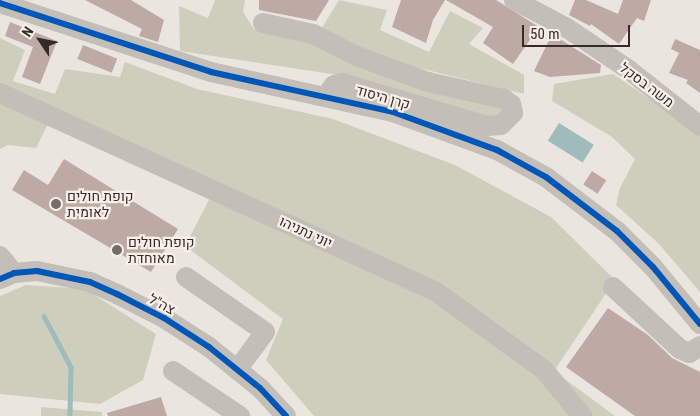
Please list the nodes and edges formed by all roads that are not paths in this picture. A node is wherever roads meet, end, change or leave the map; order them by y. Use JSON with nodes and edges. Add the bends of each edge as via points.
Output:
{"nodes":[{"id":1,"x":514,"y":0,"type":"edge"},
{"id":2,"x":0,"y":3,"type":"edge"},
{"id":3,"x":263,"y":23,"type":"dead end"},
{"id":4,"x":0,"y":93,"type":"edge"},
{"id":5,"x":327,"y":95,"type":"junction"},
{"id":6,"x":700,"y":126,"type":"edge"},
{"id":7,"x":0,"y":256,"type":"edge"},
{"id":8,"x":7,"y":276,"type":"edge"},
{"id":9,"x":186,"y":277,"type":"dead end"},
{"id":10,"x":613,"y":287,"type":"dead end"},
{"id":11,"x":700,"y":324,"type":"edge"},
{"id":12,"x":700,"y":346,"type":"edge"},
{"id":13,"x":237,"y":370,"type":"junction"},
{"id":14,"x":173,"y":371,"type":"dead end"},
{"id":15,"x":240,"y":416,"type":"edge"},
{"id":16,"x":286,"y":416,"type":"edge"},
{"id":17,"x":582,"y":416,"type":"edge"}],
"edges":[{"from":1,"to":6,"type":"street","name":"משה בסקל","via":[[567,28],[629,70]]},
{"from":2,"to":5,"type":"street","name":"קרן היסוד","via":[[211,72]]},
{"from":3,"to":5,"type":"street","via":[[313,34],[359,57],[428,82],[504,99],[511,104],[513,114],[501,125],[488,126],[342,84],[334,85]]},
{"from":4,"to":17,"type":"street","name":"יוני נתניהו","via":[[435,291],[544,370]]},
{"from":5,"to":11,"type":"street","name":"קרן היסוד","via":[[445,130],[497,150],[546,177],[617,231],[653,267]]},
{"from":7,"to":8,"type":"street"},
{"from":8,"to":13,"type":"street","name":"צה\"ל","via":[[37,270],[63,275],[117,294],[164,318]]},
{"from":9,"to":13,"type":"street","via":[[265,332]]},
{"from":10,"to":12,"type":"street","via":[[680,349],[689,353]]},
{"from":13,"to":16,"type":"street","name":"צה\"ל","via":[[260,388]]},
{"from":14,"to":15,"type":"street"}]}
